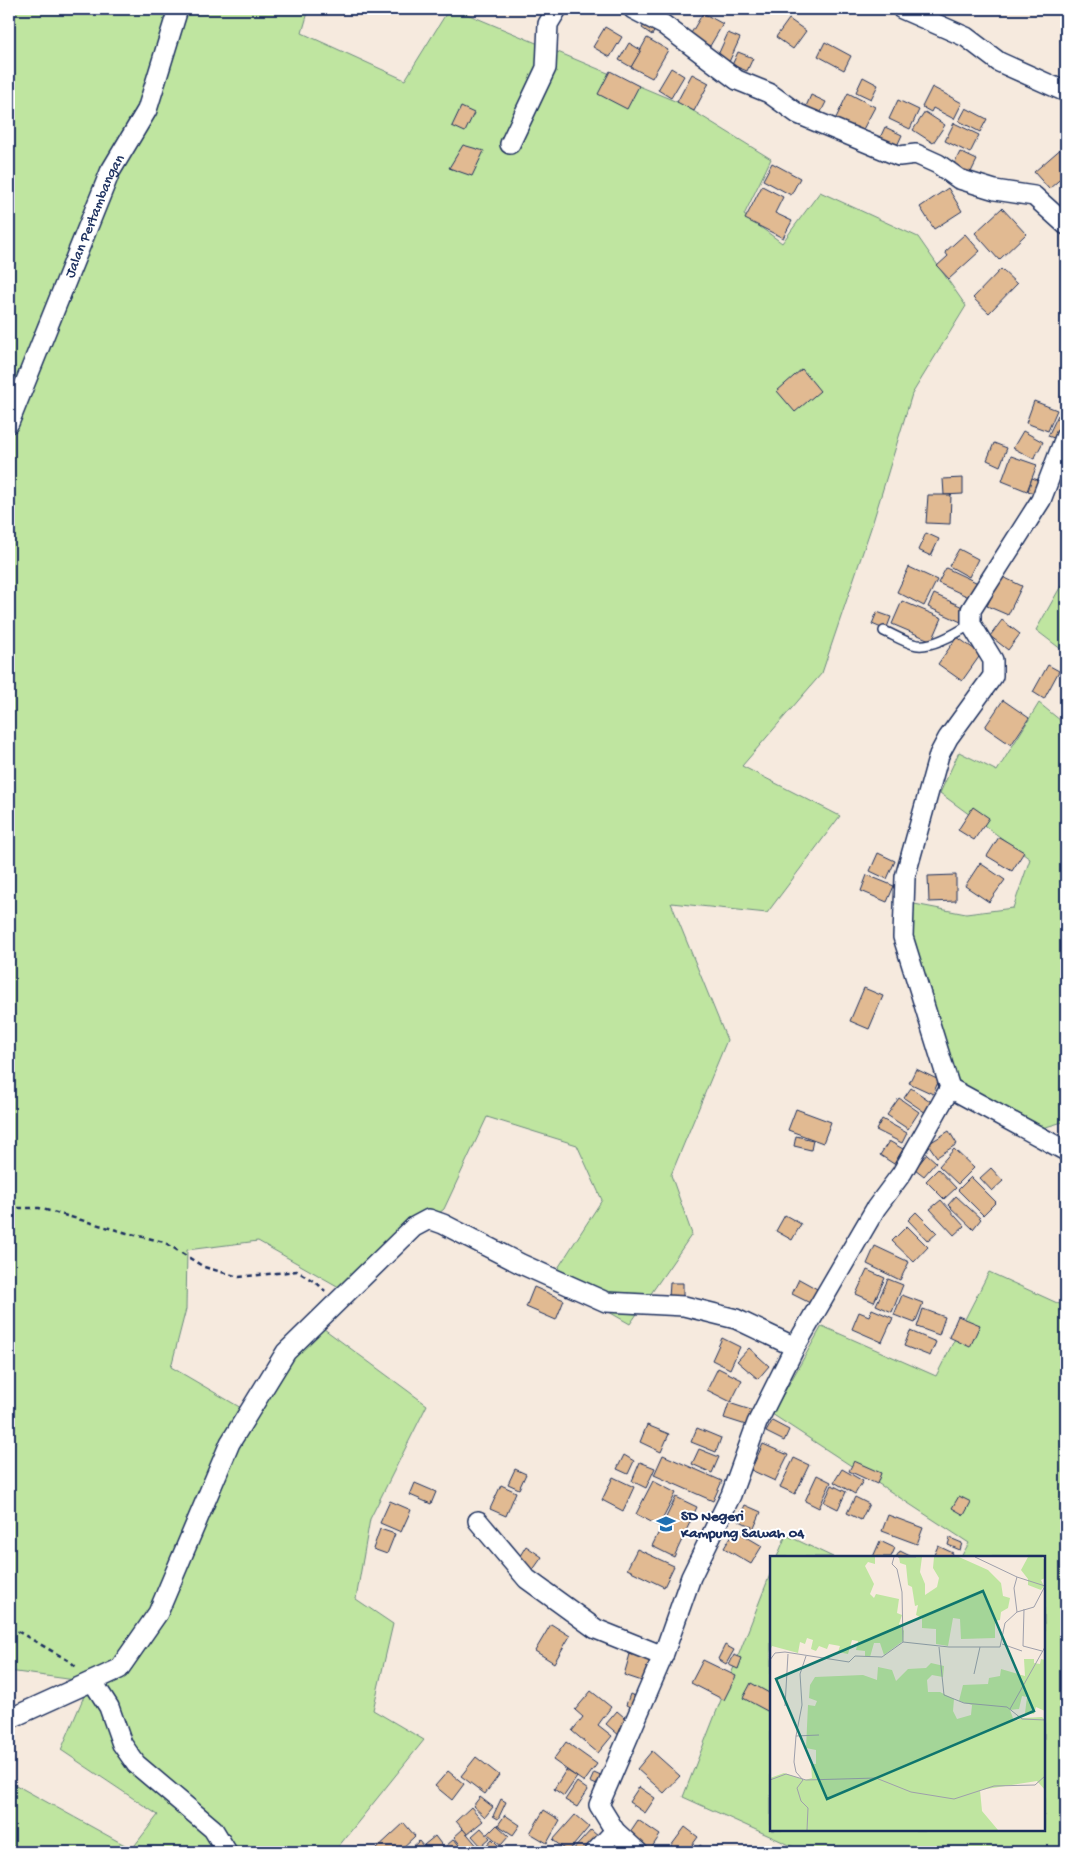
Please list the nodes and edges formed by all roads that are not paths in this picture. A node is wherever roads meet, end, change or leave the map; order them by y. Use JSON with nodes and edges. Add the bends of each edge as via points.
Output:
{"nodes":[{"id":1,"x":178,"y":9,"type":"edge"},
{"id":2,"x":557,"y":9,"type":"edge"},
{"id":3,"x":633,"y":9,"type":"edge"},
{"id":4,"x":902,"y":9,"type":"edge"},
{"id":5,"x":1066,"y":92,"type":"edge"},
{"id":6,"x":510,"y":144,"type":"dead end"},
{"id":7,"x":1066,"y":225,"type":"edge"},
{"id":8,"x":9,"y":423,"type":"edge"},
{"id":9,"x":1066,"y":435,"type":"edge"},
{"id":10,"x":971,"y":624,"type":"junction"},
{"id":11,"x":884,"y":631,"type":"dead end"},
{"id":12,"x":950,"y":1088,"type":"junction"},
{"id":13,"x":1066,"y":1151,"type":"edge"},
{"id":14,"x":795,"y":1347,"type":"junction"},
{"id":15,"x":478,"y":1521,"type":"dead end"},
{"id":16,"x":663,"y":1656,"type":"junction"},
{"id":17,"x":93,"y":1682,"type":"junction"},
{"id":18,"x":9,"y":1719,"type":"edge"},
{"id":19,"x":615,"y":1831,"type":"junction"},
{"id":20,"x":227,"y":1852,"type":"edge"},
{"id":21,"x":595,"y":1852,"type":"edge"},
{"id":22,"x":638,"y":1852,"type":"edge"}],
"edges":[{"from":1,"to":8,"type":"street","name":"Jalan Pertambangan","via":[[147,110],[110,172]]},
{"from":2,"to":6,"type":"street","via":[[548,24],[546,68]]},
{"from":3,"to":7,"type":"street","via":[[664,25],[737,80],[769,93],[798,114],[899,156],[916,154],[959,179],[995,190],[1034,196]]},
{"from":4,"to":5,"type":"street","via":[[966,37],[999,62]]},
{"from":9,"to":10,"type":"street","via":[[1041,500],[971,610]]},
{"from":10,"to":11,"type":"lane","via":[[926,646],[914,645]]},
{"from":10,"to":12,"type":"street","via":[[992,660],[993,676],[939,755],[905,877],[903,937]]},
{"from":12,"to":13,"type":"street"},
{"from":12,"to":14,"type":"street"},
{"from":14,"to":16,"type":"street","via":[[757,1423],[732,1495],[691,1578]]},
{"from":14,"to":17,"type":"street","via":[[736,1319],[684,1306],[606,1302],[443,1224],[429,1219],[414,1226],[286,1352],[230,1443],[158,1613],[119,1669]]},
{"from":15,"to":16,"type":"street","via":[[527,1579],[596,1629]]},
{"from":16,"to":19,"type":"street","via":[[599,1805]]},
{"from":17,"to":18,"type":"street"},
{"from":17,"to":20,"type":"street","via":[[109,1707],[122,1744],[136,1764],[213,1829]]},
{"from":19,"to":21,"type":"street"},
{"from":19,"to":22,"type":"street"}]}
